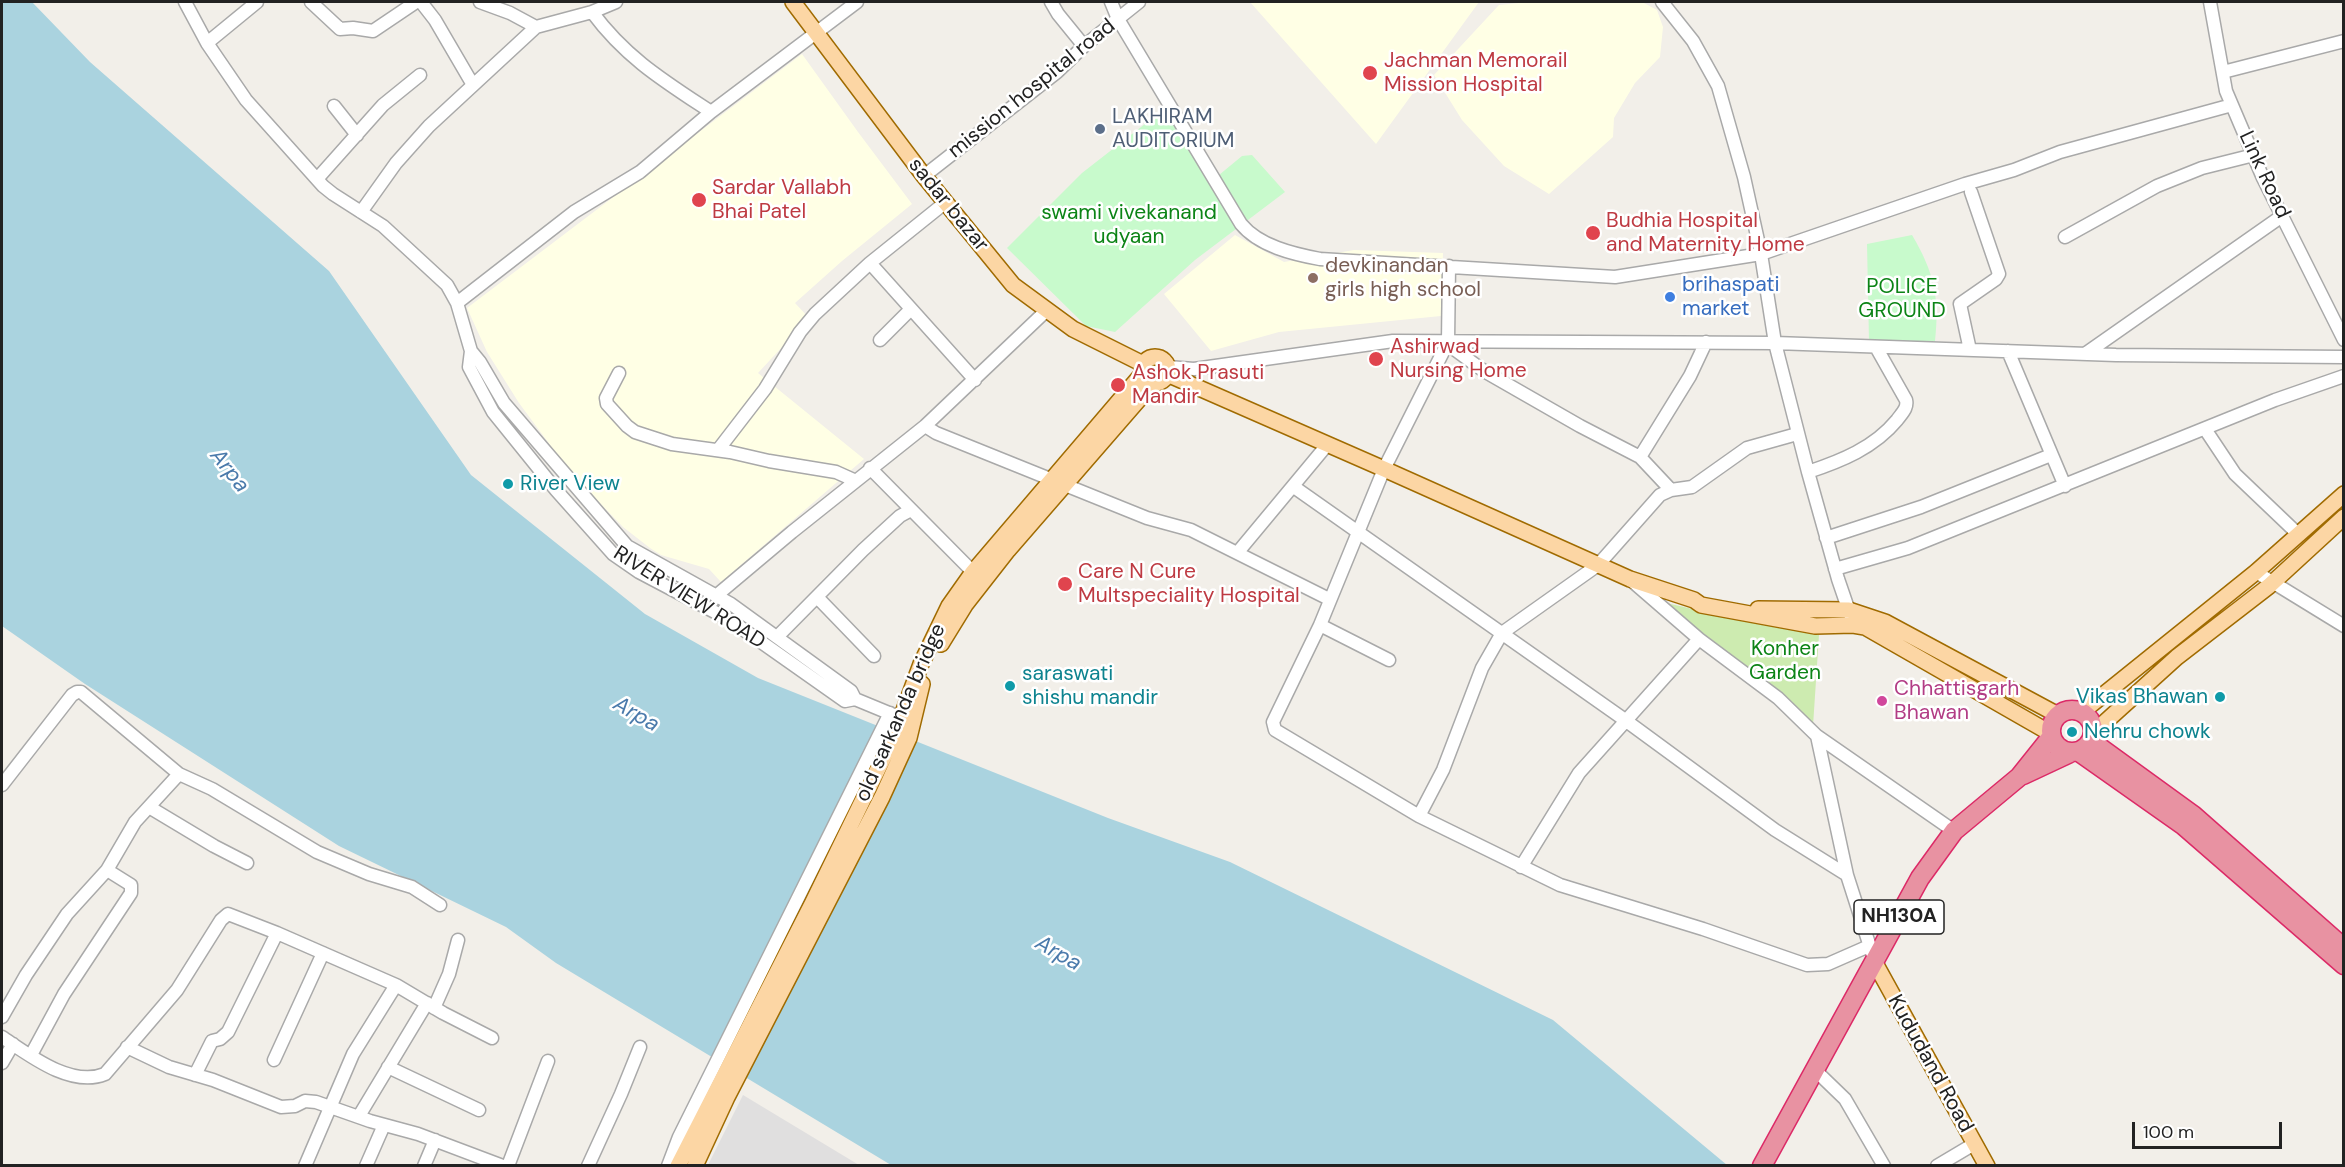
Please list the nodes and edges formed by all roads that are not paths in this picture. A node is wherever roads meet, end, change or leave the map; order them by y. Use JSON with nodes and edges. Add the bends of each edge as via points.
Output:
{"nodes":[{"id":1,"x":185,"y":2,"type":"edge"},
{"id":2,"x":257,"y":2,"type":"edge"},
{"id":3,"x":311,"y":2,"type":"edge"},
{"id":4,"x":416,"y":2,"type":"edge"},
{"id":5,"x":422,"y":2,"type":"edge"},
{"id":6,"x":480,"y":2,"type":"edge"},
{"id":7,"x":616,"y":2,"type":"edge"},
{"id":8,"x":793,"y":2,"type":"edge"},
{"id":9,"x":857,"y":2,"type":"edge"},
{"id":10,"x":1051,"y":2,"type":"edge"},
{"id":11,"x":1111,"y":2,"type":"edge"},
{"id":12,"x":1139,"y":2,"type":"edge"},
{"id":13,"x":1662,"y":2,"type":"edge"},
{"id":14,"x":2210,"y":2,"type":"edge"},
{"id":15,"x":592,"y":12,"type":"junction"},
{"id":16,"x":1118,"y":19,"type":"junction"},
{"id":17,"x":536,"y":27,"type":"junction"},
{"id":18,"x":815,"y":32,"type":"junction"},
{"id":19,"x":2343,"y":41,"type":"edge"},
{"id":20,"x":207,"y":43,"type":"junction"},
{"id":21,"x":1084,"y":46,"type":"junction"},
{"id":22,"x":2223,"y":72,"type":"junction"},
{"id":23,"x":420,"y":75,"type":"dead end"},
{"id":24,"x":473,"y":85,"type":"junction"},
{"id":25,"x":2232,"y":105,"type":"junction"},
{"id":26,"x":334,"y":106,"type":"dead end"},
{"id":27,"x":711,"y":112,"type":"junction"},
{"id":28,"x":357,"y":135,"type":"junction"},
{"id":29,"x":2254,"y":155,"type":"junction"},
{"id":30,"x":924,"y":176,"type":"junction"},
{"id":31,"x":317,"y":179,"type":"junction"},
{"id":32,"x":1971,"y":192,"type":"dead end"},
{"id":33,"x":945,"y":202,"type":"junction"},
{"id":34,"x":362,"y":212,"type":"junction"},
{"id":35,"x":2282,"y":216,"type":"junction"},
{"id":36,"x":2065,"y":237,"type":"dead end"},
{"id":37,"x":1761,"y":254,"type":"junction"},
{"id":38,"x":870,"y":263,"type":"junction"},
{"id":39,"x":1449,"y":267,"type":"junction"},
{"id":40,"x":457,"y":303,"type":"junction"},
{"id":41,"x":911,"y":309,"type":"junction"},
{"id":42,"x":1047,"y":310,"type":"junction"},
{"id":43,"x":880,"y":339,"type":"dead end"},
{"id":44,"x":2343,"y":340,"type":"edge"},
{"id":45,"x":1448,"y":342,"type":"junction"},
{"id":46,"x":1706,"y":342,"type":"junction"},
{"id":47,"x":1775,"y":343,"type":"junction"},
{"id":48,"x":1876,"y":347,"type":"junction"},
{"id":49,"x":1970,"y":350,"type":"junction"},
{"id":50,"x":471,"y":351,"type":"junction"},
{"id":51,"x":2008,"y":351,"type":"junction"},
{"id":52,"x":2085,"y":354,"type":"junction"},
{"id":53,"x":2343,"y":357,"type":"edge"},
{"id":54,"x":1167,"y":371,"type":"junction"},
{"id":55,"x":619,"y":373,"type":"dead end"},
{"id":56,"x":1146,"y":374,"type":"junction"},
{"id":57,"x":2343,"y":376,"type":"edge"},
{"id":58,"x":975,"y":380,"type":"junction"},
{"id":59,"x":925,"y":426,"type":"junction"},
{"id":60,"x":2205,"y":429,"type":"junction"},
{"id":61,"x":1797,"y":435,"type":"junction"},
{"id":62,"x":1327,"y":445,"type":"junction"},
{"id":63,"x":718,"y":450,"type":"junction"},
{"id":64,"x":2051,"y":455,"type":"junction"},
{"id":65,"x":1640,"y":457,"type":"junction"},
{"id":66,"x":870,"y":468,"type":"junction"},
{"id":67,"x":1384,"y":469,"type":"junction"},
{"id":68,"x":1808,"y":472,"type":"junction"},
{"id":69,"x":856,"y":481,"type":"junction"},
{"id":70,"x":1059,"y":484,"type":"junction"},
{"id":71,"x":2065,"y":486,"type":"junction"},
{"id":72,"x":1294,"y":487,"type":"junction"},
{"id":73,"x":1671,"y":490,"type":"junction"},
{"id":74,"x":2343,"y":494,"type":"edge"},
{"id":75,"x":910,"y":510,"type":"junction"},
{"id":76,"x":2343,"y":517,"type":"edge"},
{"id":77,"x":1358,"y":530,"type":"junction"},
{"id":78,"x":2299,"y":535,"type":"junction"},
{"id":79,"x":1826,"y":538,"type":"junction"},
{"id":80,"x":1238,"y":552,"type":"junction"},
{"id":81,"x":1598,"y":565,"type":"junction"},
{"id":82,"x":1835,"y":569,"type":"junction"},
{"id":83,"x":973,"y":572,"type":"junction"},
{"id":84,"x":2256,"y":572,"type":"junction"},
{"id":85,"x":1630,"y":579,"type":"junction"},
{"id":86,"x":2272,"y":583,"type":"junction"},
{"id":87,"x":717,"y":596,"type":"junction"},
{"id":88,"x":817,"y":597,"type":"junction"},
{"id":89,"x":1329,"y":599,"type":"junction"},
{"id":90,"x":1851,"y":617,"type":"junction"},
{"id":91,"x":1320,"y":625,"type":"junction"},
{"id":92,"x":2343,"y":626,"type":"edge"},
{"id":93,"x":1502,"y":633,"type":"junction"},
{"id":94,"x":777,"y":637,"type":"junction"},
{"id":95,"x":1699,"y":639,"type":"junction"},
{"id":96,"x":874,"y":656,"type":"dead end"},
{"id":97,"x":1389,"y":660,"type":"dead end"},
{"id":98,"x":855,"y":699,"type":"junction"},
{"id":99,"x":2082,"y":712,"type":"junction"},
{"id":100,"x":2058,"y":715,"type":"junction"},
{"id":101,"x":1625,"y":720,"type":"junction"},
{"id":102,"x":899,"y":725,"type":"junction"},
{"id":103,"x":2051,"y":735,"type":"junction"},
{"id":104,"x":1817,"y":736,"type":"junction"},
{"id":105,"x":2083,"y":745,"type":"junction"},
{"id":106,"x":179,"y":774,"type":"junction"},
{"id":107,"x":2019,"y":777,"type":"junction"},
{"id":108,"x":2,"y":785,"type":"edge"},
{"id":109,"x":149,"y":807,"type":"junction"},
{"id":110,"x":1419,"y":816,"type":"junction"},
{"id":111,"x":1954,"y":831,"type":"junction"},
{"id":112,"x":247,"y":862,"type":"dead end"},
{"id":113,"x":1521,"y":867,"type":"junction"},
{"id":114,"x":107,"y":870,"type":"junction"},
{"id":115,"x":1847,"y":875,"type":"junction"},
{"id":116,"x":440,"y":905,"type":"dead end"},
{"id":117,"x":277,"y":933,"type":"junction"},
{"id":118,"x":458,"y":940,"type":"dead end"},
{"id":119,"x":2343,"y":948,"type":"edge"},
{"id":120,"x":323,"y":953,"type":"junction"},
{"id":121,"x":1872,"y":954,"type":"junction"},
{"id":122,"x":2343,"y":965,"type":"edge"},
{"id":123,"x":396,"y":985,"type":"junction"},
{"id":124,"x":430,"y":1006,"type":"junction"},
{"id":125,"x":2,"y":1017,"type":"edge"},
{"id":126,"x":2,"y":1037,"type":"edge"},
{"id":127,"x":492,"y":1038,"type":"dead end"},
{"id":128,"x":13,"y":1044,"type":"junction"},
{"id":129,"x":127,"y":1047,"type":"junction"},
{"id":130,"x":640,"y":1047,"type":"dead end"},
{"id":131,"x":32,"y":1055,"type":"junction"},
{"id":132,"x":274,"y":1060,"type":"dead end"},
{"id":133,"x":548,"y":1061,"type":"dead end"},
{"id":134,"x":2,"y":1063,"type":"edge"},
{"id":135,"x":388,"y":1067,"type":"junction"},
{"id":136,"x":195,"y":1075,"type":"junction"},
{"id":137,"x":1813,"y":1076,"type":"junction"},
{"id":138,"x":721,"y":1093,"type":"junction"},
{"id":139,"x":331,"y":1107,"type":"junction"},
{"id":140,"x":479,"y":1110,"type":"dead end"},
{"id":141,"x":359,"y":1116,"type":"junction"},
{"id":142,"x":384,"y":1125,"type":"junction"},
{"id":143,"x":435,"y":1140,"type":"junction"},
{"id":144,"x":1974,"y":1144,"type":"junction"},
{"id":145,"x":482,"y":1162,"type":"edge"},
{"id":146,"x":305,"y":1166,"type":"edge"},
{"id":147,"x":366,"y":1166,"type":"edge"},
{"id":148,"x":424,"y":1166,"type":"edge"},
{"id":149,"x":506,"y":1166,"type":"edge"},
{"id":150,"x":588,"y":1166,"type":"edge"},
{"id":151,"x":668,"y":1166,"type":"edge"},
{"id":152,"x":678,"y":1166,"type":"edge"},
{"id":153,"x":694,"y":1166,"type":"edge"},
{"id":154,"x":1762,"y":1166,"type":"edge"},
{"id":155,"x":1884,"y":1166,"type":"edge"},
{"id":156,"x":1937,"y":1166,"type":"edge"},
{"id":157,"x":1987,"y":1166,"type":"edge"}],
"edges":[{"from":1,"to":20,"type":"street","name":"RIVER VIEW ROAD"},
{"from":2,"to":20,"type":"street"},
{"from":3,"to":4,"type":"street","via":[[340,29],[373,32]]},
{"from":5,"to":24,"type":"street"},
{"from":6,"to":17,"type":"street"},
{"from":7,"to":15,"type":"street"},
{"from":8,"to":18,"type":"main road","name":"sadar bazar"},
{"from":9,"to":18,"type":"street"},
{"from":10,"to":21,"type":"street"},
{"from":11,"to":16,"type":"street"},
{"from":12,"to":16,"type":"street","name":"mission hospital road"},
{"from":13,"to":37,"type":"street","via":[[1693,41],[1718,86]]},
{"from":14,"to":22,"type":"street","name":"Link Road"},
{"from":15,"to":17,"type":"street"},
{"from":15,"to":27,"type":"street","via":[[637,62]]},
{"from":16,"to":21,"type":"street","name":"mission hospital road"},
{"from":16,"to":39,"type":"street","via":[[1249,233],[1282,249],[1320,259]]},
{"from":17,"to":24,"type":"street"},
{"from":18,"to":27,"type":"street"},
{"from":18,"to":30,"type":"main road","name":"sadar bazar"},
{"from":19,"to":22,"type":"street"},
{"from":20,"to":31,"type":"street","name":"RIVER VIEW ROAD","via":[[246,100]]},
{"from":21,"to":30,"type":"street","name":"mission hospital road","via":[[1057,72]]},
{"from":22,"to":25,"type":"street","name":"Link Road"},
{"from":23,"to":28,"type":"street","via":[[383,105]]},
{"from":24,"to":34,"type":"street","via":[[408,148]]},
{"from":25,"to":29,"type":"street","name":"Link Road"},
{"from":25,"to":37,"type":"street","via":[[2060,152]]},
{"from":26,"to":28,"type":"street"},
{"from":27,"to":40,"type":"street","via":[[640,172],[574,212]]},
{"from":28,"to":31,"type":"street"},
{"from":29,"to":35,"type":"street","name":"Link Road"},
{"from":29,"to":36,"type":"street","via":[[2202,168],[2157,186]]},
{"from":30,"to":33,"type":"main road","name":"sadar bazar"},
{"from":31,"to":34,"type":"street","name":"RIVER VIEW ROAD"},
{"from":32,"to":49,"type":"street","via":[[1999,274],[1960,304]]},
{"from":33,"to":38,"type":"street"},
{"from":33,"to":42,"type":"main road","name":"sadar bazar","via":[[1014,285]]},
{"from":34,"to":40,"type":"street","name":"RIVER VIEW ROAD","via":[[447,285]]},
{"from":35,"to":44,"type":"street","name":"Link Road"},
{"from":35,"to":52,"type":"street"},
{"from":37,"to":39,"type":"street","via":[[1615,277]]},
{"from":37,"to":47,"type":"street"},
{"from":38,"to":41,"type":"street"},
{"from":38,"to":63,"type":"street","via":[[805,324],[765,389]]},
{"from":39,"to":45,"type":"street"},
{"from":40,"to":50,"type":"street","name":"RIVER VIEW ROAD"},
{"from":41,"to":43,"type":"street"},
{"from":41,"to":58,"type":"street"},
{"from":42,"to":56,"type":"main road","name":"sadar bazar"},
{"from":42,"to":58,"type":"street"},
{"from":45,"to":46,"type":"street"},
{"from":45,"to":54,"type":"street","via":[[1393,342]]},
{"from":45,"to":65,"type":"street","via":[[1484,371]]},
{"from":45,"to":67,"type":"street"},
{"from":46,"to":47,"type":"street"},
{"from":46,"to":65,"type":"street","via":[[1690,376]]},
{"from":47,"to":48,"type":"street"},
{"from":47,"to":61,"type":"street"},
{"from":48,"to":49,"type":"street"},
{"from":48,"to":68,"type":"street","via":[[1906,399],[1906,409],[1891,427],[1860,451]]},
{"from":49,"to":51,"type":"street"},
{"from":50,"to":87,"type":"street","name":"RIVER VIEW ROAD","via":[[504,403],[622,542]]},
{"from":50,"to":98,"type":"street","name":"RIVER VIEW ROAD","via":[[469,367],[493,412],[613,554],[639,572],[724,616],[845,701]]},
{"from":51,"to":52,"type":"street"},
{"from":51,"to":64,"type":"street"},
{"from":52,"to":53,"type":"street"},
{"from":54,"to":56,"type":"main road","name":"old sarkanda bridge","via":[[1163,381]]},
{"from":54,"to":56,"type":"main road","via":[[1156,357],[1146,360]]},
{"from":54,"to":62,"type":"main road"},
{"from":55,"to":63,"type":"street","via":[[606,398],[627,426],[672,444]]},
{"from":56,"to":70,"type":"main road","name":"old sarkanda bridge"},
{"from":57,"to":60,"type":"street"},
{"from":58,"to":59,"type":"street"},
{"from":59,"to":66,"type":"street"},
{"from":59,"to":70,"type":"street"},
{"from":60,"to":71,"type":"street"},
{"from":60,"to":78,"type":"street","via":[[2235,474]]},
{"from":61,"to":68,"type":"street"},
{"from":61,"to":73,"type":"street","via":[[1747,448],[1692,487]]},
{"from":62,"to":67,"type":"main road"},
{"from":62,"to":72,"type":"street"},
{"from":63,"to":69,"type":"street","via":[[836,472]]},
{"from":64,"to":71,"type":"street"},
{"from":64,"to":79,"type":"street","via":[[1921,507]]},
{"from":65,"to":73,"type":"street"},
{"from":66,"to":69,"type":"street"},
{"from":66,"to":75,"type":"street"},
{"from":67,"to":77,"type":"street"},
{"from":67,"to":81,"type":"main road"},
{"from":68,"to":79,"type":"street"},
{"from":69,"to":87,"type":"street"},
{"from":70,"to":80,"type":"street","via":[[1147,518],[1191,530]]},
{"from":70,"to":83,"type":"main road","name":"old sarkanda bridge"},
{"from":70,"to":102,"type":"main road","via":[[965,605]]},
{"from":71,"to":82,"type":"street","via":[[1908,548]]},
{"from":72,"to":77,"type":"street"},
{"from":72,"to":80,"type":"street"},
{"from":73,"to":81,"type":"street","via":[[1655,500]]},
{"from":74,"to":78,"type":"main road"},
{"from":75,"to":83,"type":"street"},
{"from":75,"to":88,"type":"street"},
{"from":76,"to":86,"type":"main road"},
{"from":77,"to":89,"type":"street"},
{"from":77,"to":93,"type":"street"},
{"from":78,"to":84,"type":"main road"},
{"from":79,"to":82,"type":"street"},
{"from":80,"to":89,"type":"street"},
{"from":81,"to":85,"type":"main road"},
{"from":81,"to":93,"type":"street"},
{"from":82,"to":90,"type":"street"},
{"from":83,"to":102,"type":"main road","name":"old sarkanda bridge","via":[[949,606],[921,664]]},
{"from":84,"to":86,"type":"street"},
{"from":84,"to":99,"type":"main road"},
{"from":85,"to":90,"type":"main road","via":[[1694,600]]},
{"from":85,"to":95,"type":"street"},
{"from":86,"to":92,"type":"street"},
{"from":86,"to":105,"type":"main road","via":[[2177,657]]},
{"from":87,"to":94,"type":"street","name":"RIVER VIEW ROAD"},
{"from":88,"to":94,"type":"street"},
{"from":88,"to":96,"type":"street"},
{"from":89,"to":91,"type":"street"},
{"from":90,"to":100,"type":"main road","via":[[1885,622]]},
{"from":90,"to":103,"type":"main road"},
{"from":91,"to":97,"type":"street"},
{"from":91,"to":110,"type":"street","via":[[1273,722],[1275,730]]},
{"from":93,"to":101,"type":"street"},
{"from":93,"to":110,"type":"street","via":[[1482,668],[1443,770]]},
{"from":94,"to":98,"type":"street","name":"RIVER VIEW ROAD","via":[[850,691]]},
{"from":95,"to":101,"type":"street"},
{"from":95,"to":104,"type":"street","via":[[1778,698]]},
{"from":98,"to":102,"type":"street","name":"RIVER VIEW ROAD"},
{"from":99,"to":100,"type":"highway","via":[[2065,711]]},
{"from":99,"to":105,"type":"highway","via":[[2092,725]]},
{"from":100,"to":103,"type":"highway","number":"NH130A","via":[[2052,723]]},
{"from":101,"to":113,"type":"street","via":[[1579,773]]},
{"from":101,"to":115,"type":"street","via":[[1775,830]]},
{"from":102,"to":138,"type":"main road","name":"old sarkanda bridge"},
{"from":102,"to":151,"type":"street","via":[[679,1137]]},
{"from":103,"to":105,"type":"highway","via":[[2056,745]]},
{"from":103,"to":107,"type":"highway","number":"NH130A"},
{"from":104,"to":111,"type":"street"},
{"from":104,"to":115,"type":"street"},
{"from":105,"to":107,"type":"highway","number":"NH130A"},
{"from":105,"to":119,"type":"highway","via":[[2193,815]]},
{"from":105,"to":122,"type":"highway","via":[[2184,826]]},
{"from":106,"to":108,"type":"street","via":[[77,692]]},
{"from":106,"to":109,"type":"street"},
{"from":106,"to":116,"type":"street","via":[[212,789],[316,852],[412,887]]},
{"from":107,"to":111,"type":"highway","number":"NH130A"},
{"from":109,"to":112,"type":"street"},
{"from":109,"to":114,"type":"street","via":[[135,822]]},
{"from":110,"to":113,"type":"street"},
{"from":111,"to":121,"type":"highway","number":"NH130A"},
{"from":113,"to":121,"type":"street","via":[[1560,885],[1704,929],[1796,963],[1828,964]]},
{"from":114,"to":125,"type":"street","via":[[67,914]]},
{"from":114,"to":131,"type":"street","via":[[131,885],[131,893],[64,994]]},
{"from":115,"to":121,"type":"street"},
{"from":117,"to":120,"type":"street"},
{"from":117,"to":129,"type":"street","via":[[234,915],[225,916],[177,990]]},
{"from":117,"to":136,"type":"street","via":[[228,1032],[212,1041]]},
{"from":118,"to":124,"type":"street","via":[[449,974]]},
{"from":120,"to":123,"type":"street"},
{"from":120,"to":132,"type":"street"},
{"from":121,"to":137,"type":"highway","number":"NH130A"},
{"from":121,"to":144,"type":"main road","name":"Kududand Road"},
{"from":123,"to":124,"type":"street"},
{"from":123,"to":139,"type":"street","via":[[353,1054]]},
{"from":124,"to":127,"type":"street"},
{"from":124,"to":135,"type":"street"},
{"from":126,"to":128,"type":"street"},
{"from":128,"to":131,"type":"street"},
{"from":128,"to":134,"type":"street"},
{"from":129,"to":131,"type":"street","via":[[111,1069],[86,1078],[65,1073]]},
{"from":129,"to":136,"type":"street"},
{"from":130,"to":150,"type":"street"},
{"from":133,"to":149,"type":"street"},
{"from":135,"to":140,"type":"street"},
{"from":135,"to":141,"type":"street"},
{"from":136,"to":139,"type":"street","via":[[281,1107],[310,1101]]},
{"from":137,"to":154,"type":"highway","number":"NH130A"},
{"from":137,"to":155,"type":"street","via":[[1845,1099]]},
{"from":138,"to":152,"type":"main road"},
{"from":138,"to":153,"type":"main road"},
{"from":139,"to":141,"type":"street"},
{"from":139,"to":146,"type":"street"},
{"from":141,"to":142,"type":"street"},
{"from":142,"to":143,"type":"street"},
{"from":142,"to":147,"type":"street"},
{"from":143,"to":145,"type":"street"},
{"from":143,"to":148,"type":"street"},
{"from":144,"to":156,"type":"street"},
{"from":144,"to":157,"type":"main road","name":"Kududand Road"},
{"from":145,"to":149,"type":"street"}]}
